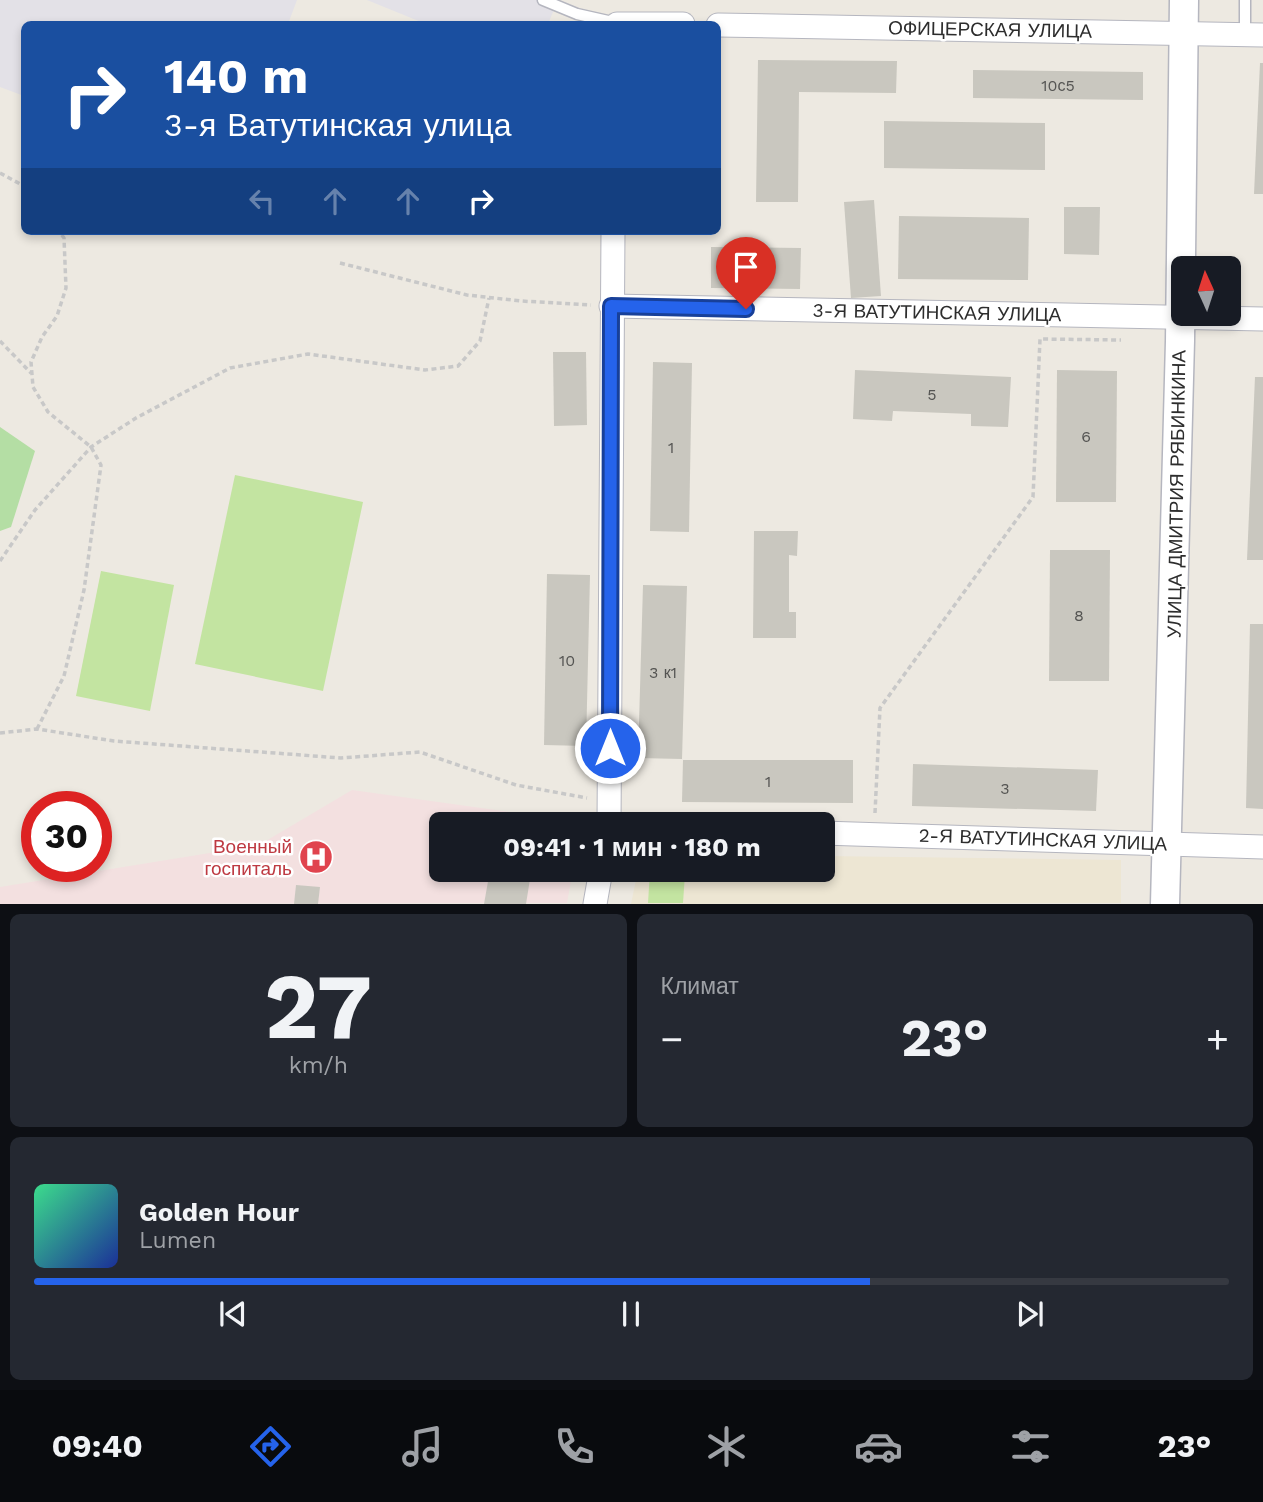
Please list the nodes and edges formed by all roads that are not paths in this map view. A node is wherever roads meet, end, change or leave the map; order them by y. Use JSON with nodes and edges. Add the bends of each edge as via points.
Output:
{"nodes":[{"id":1,"x":543,"y":0,"type":"edge"},
{"id":2,"x":1184,"y":0,"type":"edge"},
{"id":3,"x":1245,"y":0,"type":"edge"},
{"id":4,"x":601,"y":21,"type":"edge"},
{"id":5,"x":721,"y":25,"type":"edge"},
{"id":6,"x":1184,"y":32,"type":"junction"},
{"id":7,"x":1254,"y":35,"type":"edge"},
{"id":8,"x":612,"y":235,"type":"edge"},
{"id":9,"x":1181,"y":256,"type":"edge"},
{"id":10,"x":611,"y":306,"type":"junction"},
{"id":11,"x":1171,"y":317,"type":"edge"},
{"id":12,"x":1241,"y":318,"type":"edge"},
{"id":13,"x":1263,"y":319,"type":"edge"},
{"id":14,"x":1180,"y":326,"type":"edge"},
{"id":15,"x":610,"y":812,"type":"edge"},
{"id":16,"x":835,"y":833,"type":"edge"},
{"id":17,"x":1167,"y":843,"type":"junction"},
{"id":18,"x":1263,"y":847,"type":"edge"},
{"id":19,"x":599,"y":882,"type":"edge"},
{"id":20,"x":595,"y":904,"type":"edge"},
{"id":21,"x":1165,"y":904,"type":"edge"}],
"edges":[{"from":1,"to":4,"type":"lane"},
{"from":2,"to":6,"type":"street","name":"УЛИЦА ДМИТРИЯ РЯБИНКИНА"},
{"from":3,"to":7,"type":"lane"},
{"from":5,"to":6,"type":"street","name":"ОФИЦЕРСКАЯ УЛИЦА"},
{"from":6,"to":7,"type":"street","name":"ОФИЦЕРСКАЯ УЛИЦА"},
{"from":6,"to":9,"type":"street","name":"УЛИЦА ДМИТРИЯ РЯБИНКИНА"},
{"from":8,"to":10,"type":"street"},
{"from":10,"to":11,"type":"street","name":"3-Я ВАТУТИНСКАЯ УЛИЦА"},
{"from":10,"to":15,"type":"street"},
{"from":12,"to":13,"type":"street","name":"3-Я ВАТУТИНСКАЯ УЛИЦА"},
{"from":14,"to":17,"type":"street","name":"УЛИЦА ДМИТРИЯ РЯБИНКИНА"},
{"from":16,"to":17,"type":"street","name":"2-Я ВАТУТИНСКАЯ УЛИЦА"},
{"from":17,"to":18,"type":"street","name":"2-Я ВАТУТИНСКАЯ УЛИЦА"},
{"from":17,"to":21,"type":"street","name":"УЛИЦА ДМИТРИЯ РЯБИНКИНА"},
{"from":19,"to":20,"type":"street"}]}
